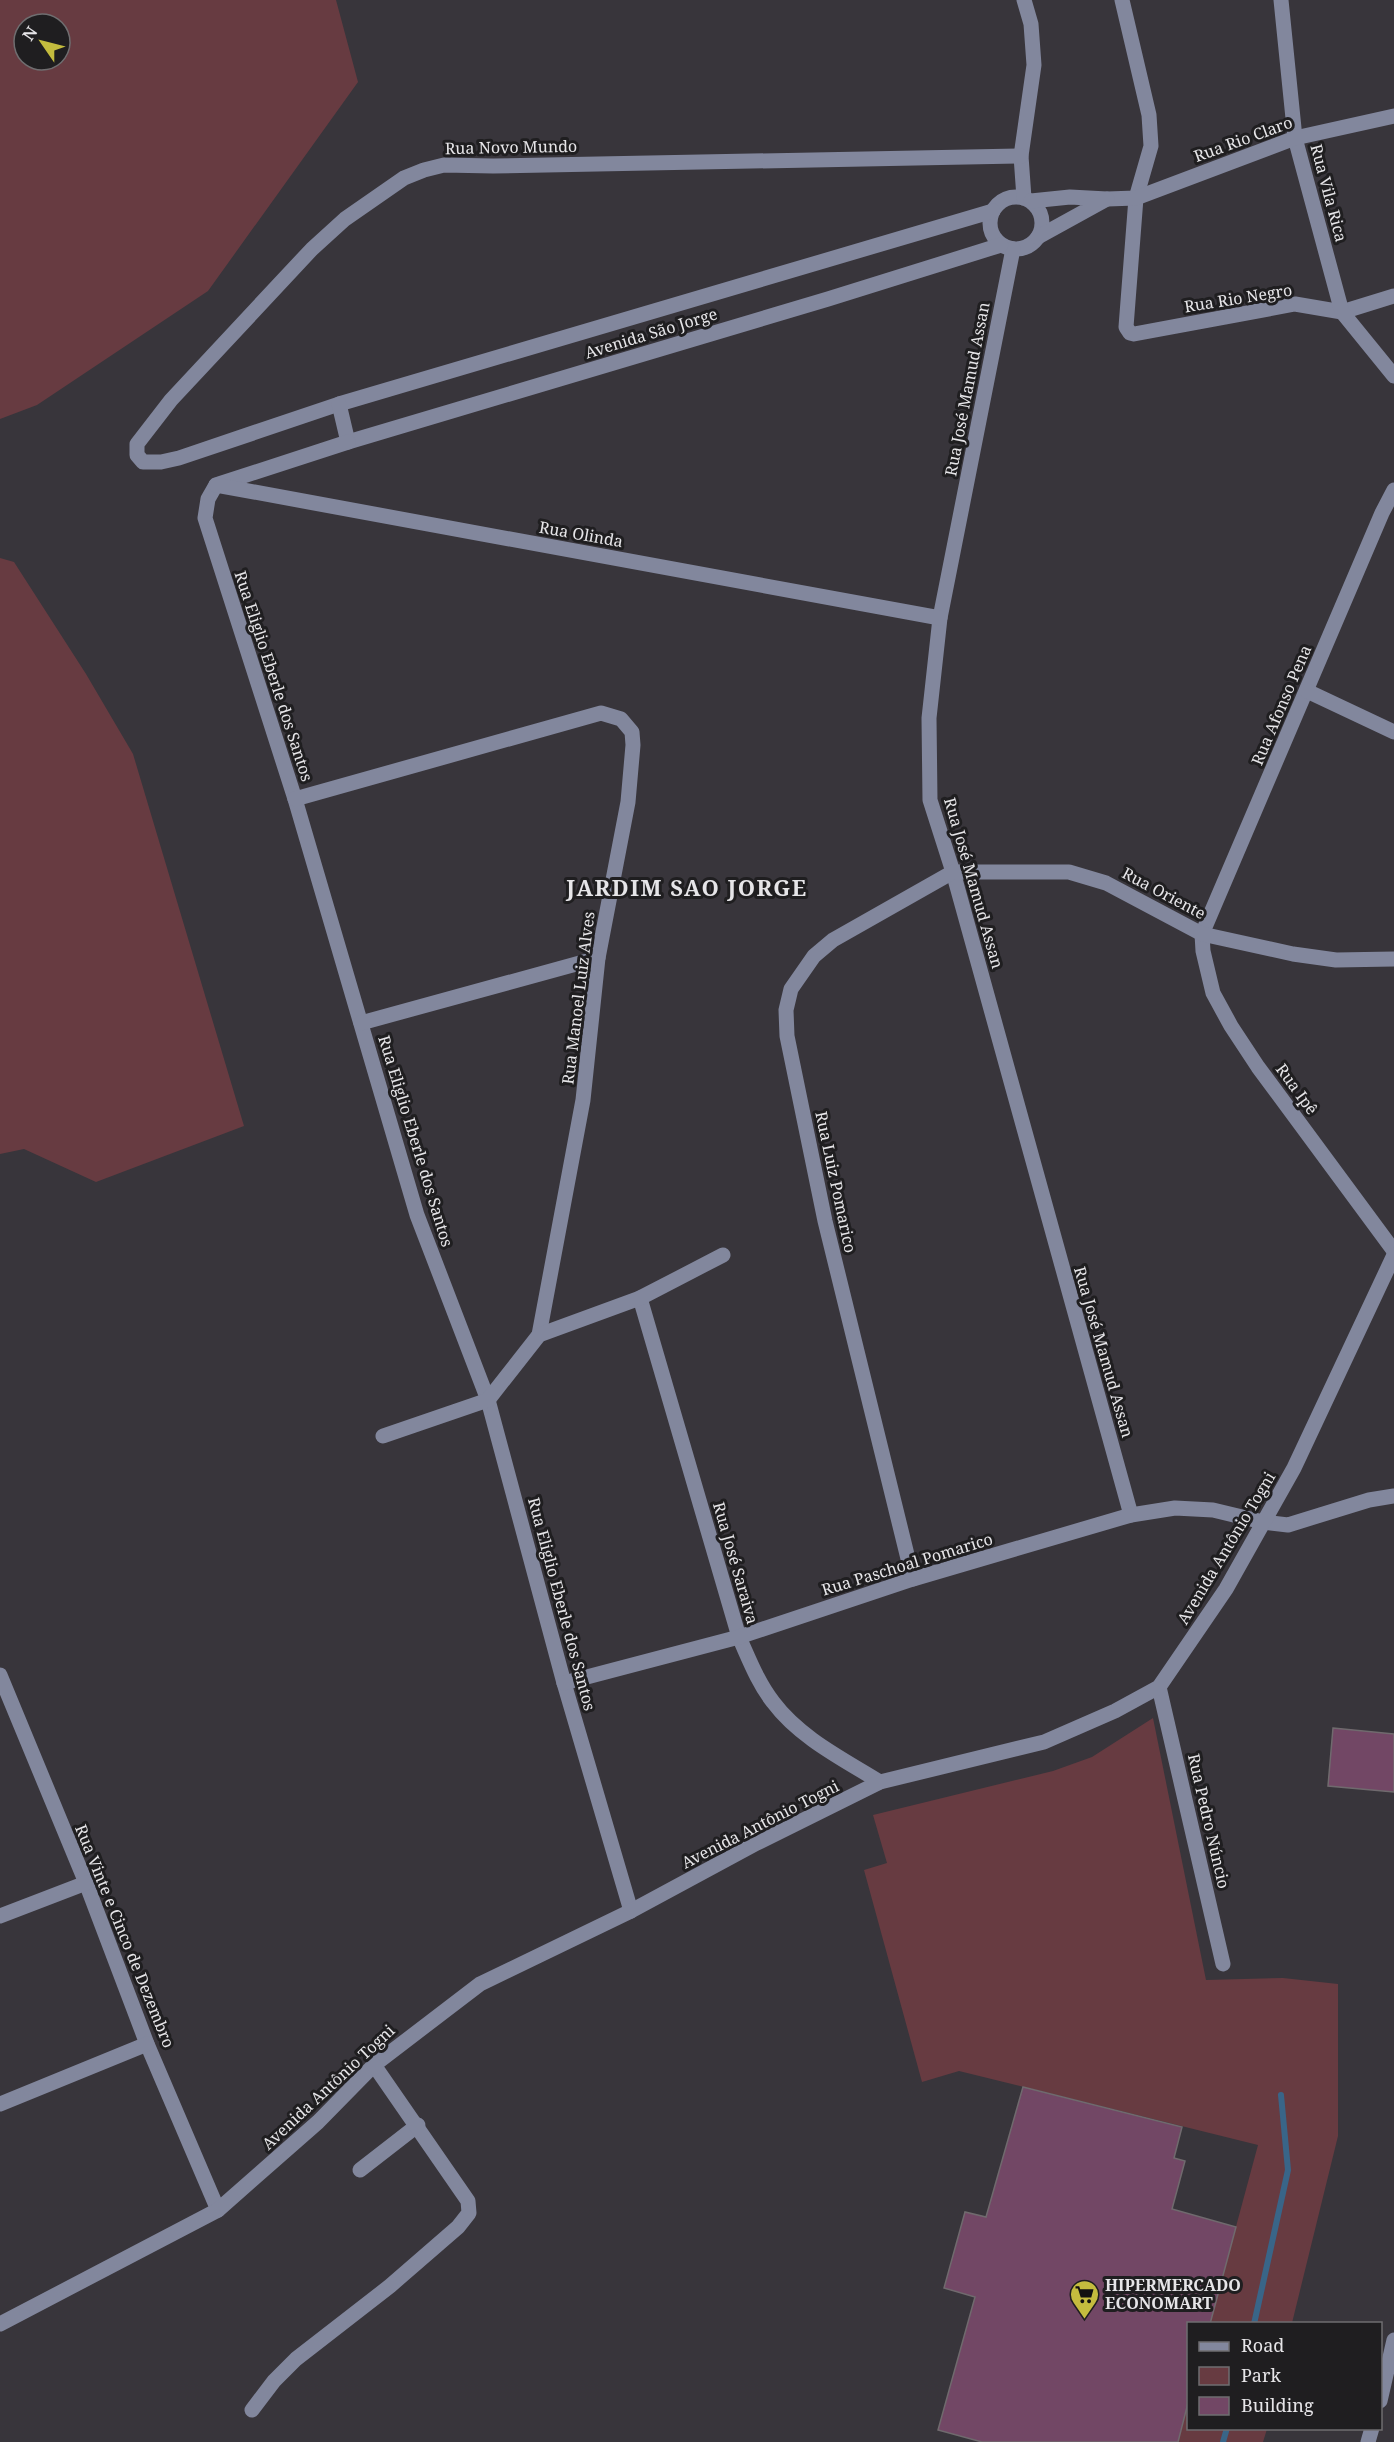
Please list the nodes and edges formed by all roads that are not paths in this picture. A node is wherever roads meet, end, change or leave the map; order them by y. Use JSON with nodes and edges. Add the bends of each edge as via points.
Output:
{"nodes":[{"id":1,"x":1024,"y":0,"type":"edge"},
{"id":2,"x":1122,"y":0,"type":"edge"},
{"id":3,"x":1281,"y":0,"type":"edge"},
{"id":4,"x":1394,"y":116,"type":"edge"},
{"id":5,"x":1295,"y":138,"type":"junction"},
{"id":6,"x":1021,"y":156,"type":"junction"},
{"id":7,"x":1136,"y":198,"type":"junction"},
{"id":8,"x":1027,"y":199,"type":"junction"},
{"id":9,"x":1107,"y":199,"type":"junction"},
{"id":10,"x":993,"y":211,"type":"junction"},
{"id":11,"x":1038,"y":237,"type":"junction"},
{"id":12,"x":1007,"y":247,"type":"junction"},
{"id":13,"x":1394,"y":296,"type":"edge"},
{"id":14,"x":1342,"y":312,"type":"junction"},
{"id":15,"x":1394,"y":376,"type":"edge"},
{"id":16,"x":339,"y":404,"type":"junction"},
{"id":17,"x":348,"y":442,"type":"junction"},
{"id":18,"x":179,"y":458,"type":"joint"},
{"id":19,"x":216,"y":485,"type":"junction"},
{"id":20,"x":1394,"y":490,"type":"edge"},
{"id":21,"x":1388,"y":516,"type":"edge"},
{"id":22,"x":940,"y":618,"type":"junction"},
{"id":23,"x":1307,"y":691,"type":"junction"},
{"id":24,"x":1394,"y":732,"type":"edge"},
{"id":25,"x":295,"y":799,"type":"junction"},
{"id":26,"x":952,"y":872,"type":"junction"},
{"id":27,"x":1202,"y":934,"type":"junction"},
{"id":28,"x":598,"y":958,"type":"junction"},
{"id":29,"x":1394,"y":959,"type":"edge"},
{"id":30,"x":362,"y":1023,"type":"junction"},
{"id":31,"x":1394,"y":1251,"type":"edge"},
{"id":32,"x":1394,"y":1255,"type":"edge"},
{"id":33,"x":723,"y":1256,"type":"dead end"},
{"id":34,"x":640,"y":1298,"type":"junction"},
{"id":35,"x":539,"y":1335,"type":"junction"},
{"id":36,"x":488,"y":1400,"type":"junction"},
{"id":37,"x":383,"y":1436,"type":"dead end"},
{"id":38,"x":1394,"y":1496,"type":"edge"},
{"id":39,"x":1131,"y":1515,"type":"junction"},
{"id":40,"x":1263,"y":1522,"type":"junction"},
{"id":41,"x":913,"y":1579,"type":"junction"},
{"id":42,"x":739,"y":1637,"type":"junction"},
{"id":43,"x":0,"y":1675,"type":"edge"},
{"id":44,"x":564,"y":1683,"type":"junction"},
{"id":45,"x":1159,"y":1688,"type":"junction"},
{"id":46,"x":4,"y":1702,"type":"edge"},
{"id":47,"x":880,"y":1782,"type":"junction"},
{"id":48,"x":86,"y":1883,"type":"junction"},
{"id":49,"x":631,"y":1911,"type":"junction"},
{"id":50,"x":0,"y":1916,"type":"edge"},
{"id":51,"x":1223,"y":1964,"type":"dead end"},
{"id":52,"x":147,"y":2044,"type":"junction"},
{"id":53,"x":374,"y":2064,"type":"junction"},
{"id":54,"x":0,"y":2104,"type":"edge"},
{"id":55,"x":418,"y":2125,"type":"junction"},
{"id":56,"x":360,"y":2170,"type":"dead end"},
{"id":57,"x":218,"y":2210,"type":"junction"},
{"id":58,"x":0,"y":2324,"type":"edge"},
{"id":59,"x":1394,"y":2340,"type":"edge"},
{"id":60,"x":1394,"y":2369,"type":"edge"},
{"id":61,"x":1386,"y":2385,"type":"junction"},
{"id":62,"x":1382,"y":2396,"type":"edge"},
{"id":63,"x":252,"y":2409,"type":"dead end"}],
"edges":[{"from":1,"to":6,"type":"street","via":[[1031,24],[1034,65]]},
{"from":2,"to":7,"type":"street","via":[[1150,127],[1151,146]]},
{"from":3,"to":5,"type":"street","name":"Rua Vila Rica"},
{"from":4,"to":5,"type":"street","name":"Rua Rio Claro"},
{"from":5,"to":7,"type":"street","name":"Rua Rio Claro"},
{"from":5,"to":14,"type":"street","name":"Rua Vila Rica"},
{"from":6,"to":8,"type":"street"},
{"from":6,"to":18,"type":"street","name":"Rua Novo Mundo","via":[[444,165],[424,170],[374,198],[312,249],[171,400],[137,444],[136,455],[143,462]]},
{"from":7,"to":9,"type":"street","name":"Rua Rio Claro"},
{"from":7,"to":14,"type":"street","name":"Rua Rio Negro","via":[[1126,327],[1130,333],[1295,304]]},
{"from":8,"to":9,"type":"street","name":"Avenida São Jorge"},
{"from":8,"to":10,"type":"street","name":"Avenida São Jorge","via":[[1009,197]]},
{"from":8,"to":11,"type":"street","via":[[1041,213]]},
{"from":9,"to":11,"type":"street","name":"Avenida São Jorge"},
{"from":10,"to":12,"type":"street","via":[[993,235]]},
{"from":10,"to":16,"type":"street","name":"Avenida São Jorge"},
{"from":11,"to":12,"type":"street","name":"Avenida São Jorge","via":[[1027,246]]},
{"from":12,"to":17,"type":"street","name":"Avenida São Jorge"},
{"from":12,"to":22,"type":"street","name":"Rua José Mamud Assan"},
{"from":13,"to":14,"type":"street","name":"Rua Rio Negro"},
{"from":14,"to":15,"type":"street","name":"Rua Vila Rica"},
{"from":16,"to":17,"type":"street"},
{"from":16,"to":18,"type":"street","name":"Avenida São Jorge"},
{"from":17,"to":19,"type":"street","name":"Avenida São Jorge"},
{"from":19,"to":22,"type":"street","name":"Rua Olinda"},
{"from":19,"to":25,"type":"street","name":"Rua Eliglio Eberle dos Santos","via":[[208,499],[206,518]]},
{"from":20,"to":21,"type":"street","name":"Rua Afonso Pena"},
{"from":21,"to":23,"type":"street","name":"Rua Afonso Pena"},
{"from":22,"to":26,"type":"street","name":"Rua José Mamud Assan","via":[[928,760],[930,800]]},
{"from":23,"to":24,"type":"street"},
{"from":23,"to":27,"type":"street","name":"Rua Afonso Pena"},
{"from":25,"to":28,"type":"street","name":"Rua Manoel Luiz Alves","via":[[601,713],[621,719],[632,732],[628,802]]},
{"from":25,"to":30,"type":"street","name":"Rua Eliglio Eberle dos Santos"},
{"from":26,"to":27,"type":"street","name":"Rua Oriente","via":[[1069,872],[1088,876]]},
{"from":26,"to":39,"type":"street","name":"Rua José Mamud Assan"},
{"from":26,"to":41,"type":"street","name":"Rua Luiz Pomarico","via":[[833,940],[799,975],[786,1010],[787,1036],[825,1221]]},
{"from":27,"to":29,"type":"street","name":"Rua Oriente","via":[[1336,960]]},
{"from":27,"to":31,"type":"street","name":"Rua Ipê","via":[[1213,993],[1231,1026]]},
{"from":28,"to":30,"type":"street"},
{"from":28,"to":35,"type":"street","name":"Rua Manoel Luiz Alves","via":[[583,1100]]},
{"from":30,"to":36,"type":"street","name":"Rua Eliglio Eberle dos Santos","via":[[417,1215]]},
{"from":32,"to":40,"type":"street","name":"Avenida Antônio Togni","via":[[1294,1468]]},
{"from":33,"to":34,"type":"street"},
{"from":34,"to":35,"type":"street"},
{"from":34,"to":42,"type":"street","name":"Rua José Saraiva"},
{"from":35,"to":36,"type":"street"},
{"from":36,"to":37,"type":"street"},
{"from":36,"to":44,"type":"street","name":"Rua Eliglio Eberle dos Santos"},
{"from":38,"to":40,"type":"street","name":"Rua Paschoal Pomarico","via":[[1288,1524]]},
{"from":39,"to":40,"type":"street","name":"Rua Paschoal Pomarico","via":[[1194,1509]]},
{"from":39,"to":41,"type":"street","name":"Rua Paschoal Pomarico"},
{"from":40,"to":45,"type":"street","name":"Avenida Antônio Togni","via":[[1226,1589]]},
{"from":41,"to":42,"type":"street","name":"Rua Paschoal Pomarico"},
{"from":42,"to":44,"type":"street","name":"Rua Paschoal Pomarico"},
{"from":42,"to":47,"type":"street","name":"Rua José Saraiva","via":[[756,1677],[787,1719]]},
{"from":43,"to":46,"type":"street","name":"Rua Vinte e Cinco de Dezembro"},
{"from":44,"to":49,"type":"street","name":"Rua Eliglio Eberle dos Santos"},
{"from":45,"to":47,"type":"street","name":"Avenida Antônio Togni","via":[[1044,1742]]},
{"from":45,"to":51,"type":"street","name":"Rua Pedro Núncio"},
{"from":46,"to":48,"type":"street","name":"Rua Vinte e Cinco de Dezembro"},
{"from":47,"to":49,"type":"street","name":"Avenida Antônio Togni"},
{"from":48,"to":50,"type":"street"},
{"from":48,"to":52,"type":"street","name":"Rua Vinte e Cinco de Dezembro"},
{"from":49,"to":53,"type":"street","name":"Avenida Antônio Togni","via":[[480,1984]]},
{"from":52,"to":54,"type":"street"},
{"from":52,"to":57,"type":"street","name":"Rua Vinte e Cinco de Dezembro"},
{"from":53,"to":55,"type":"street"},
{"from":53,"to":57,"type":"street","name":"Avenida Antônio Togni","via":[[318,2122]]},
{"from":55,"to":56,"type":"street"},
{"from":55,"to":63,"type":"street","via":[[468,2201],[469,2213],[390,2286],[296,2359]]},
{"from":57,"to":58,"type":"street","name":"Avenida Antônio Togni"},
{"from":59,"to":61,"type":"street"},
{"from":60,"to":61,"type":"street"},
{"from":61,"to":62,"type":"street"}]}
